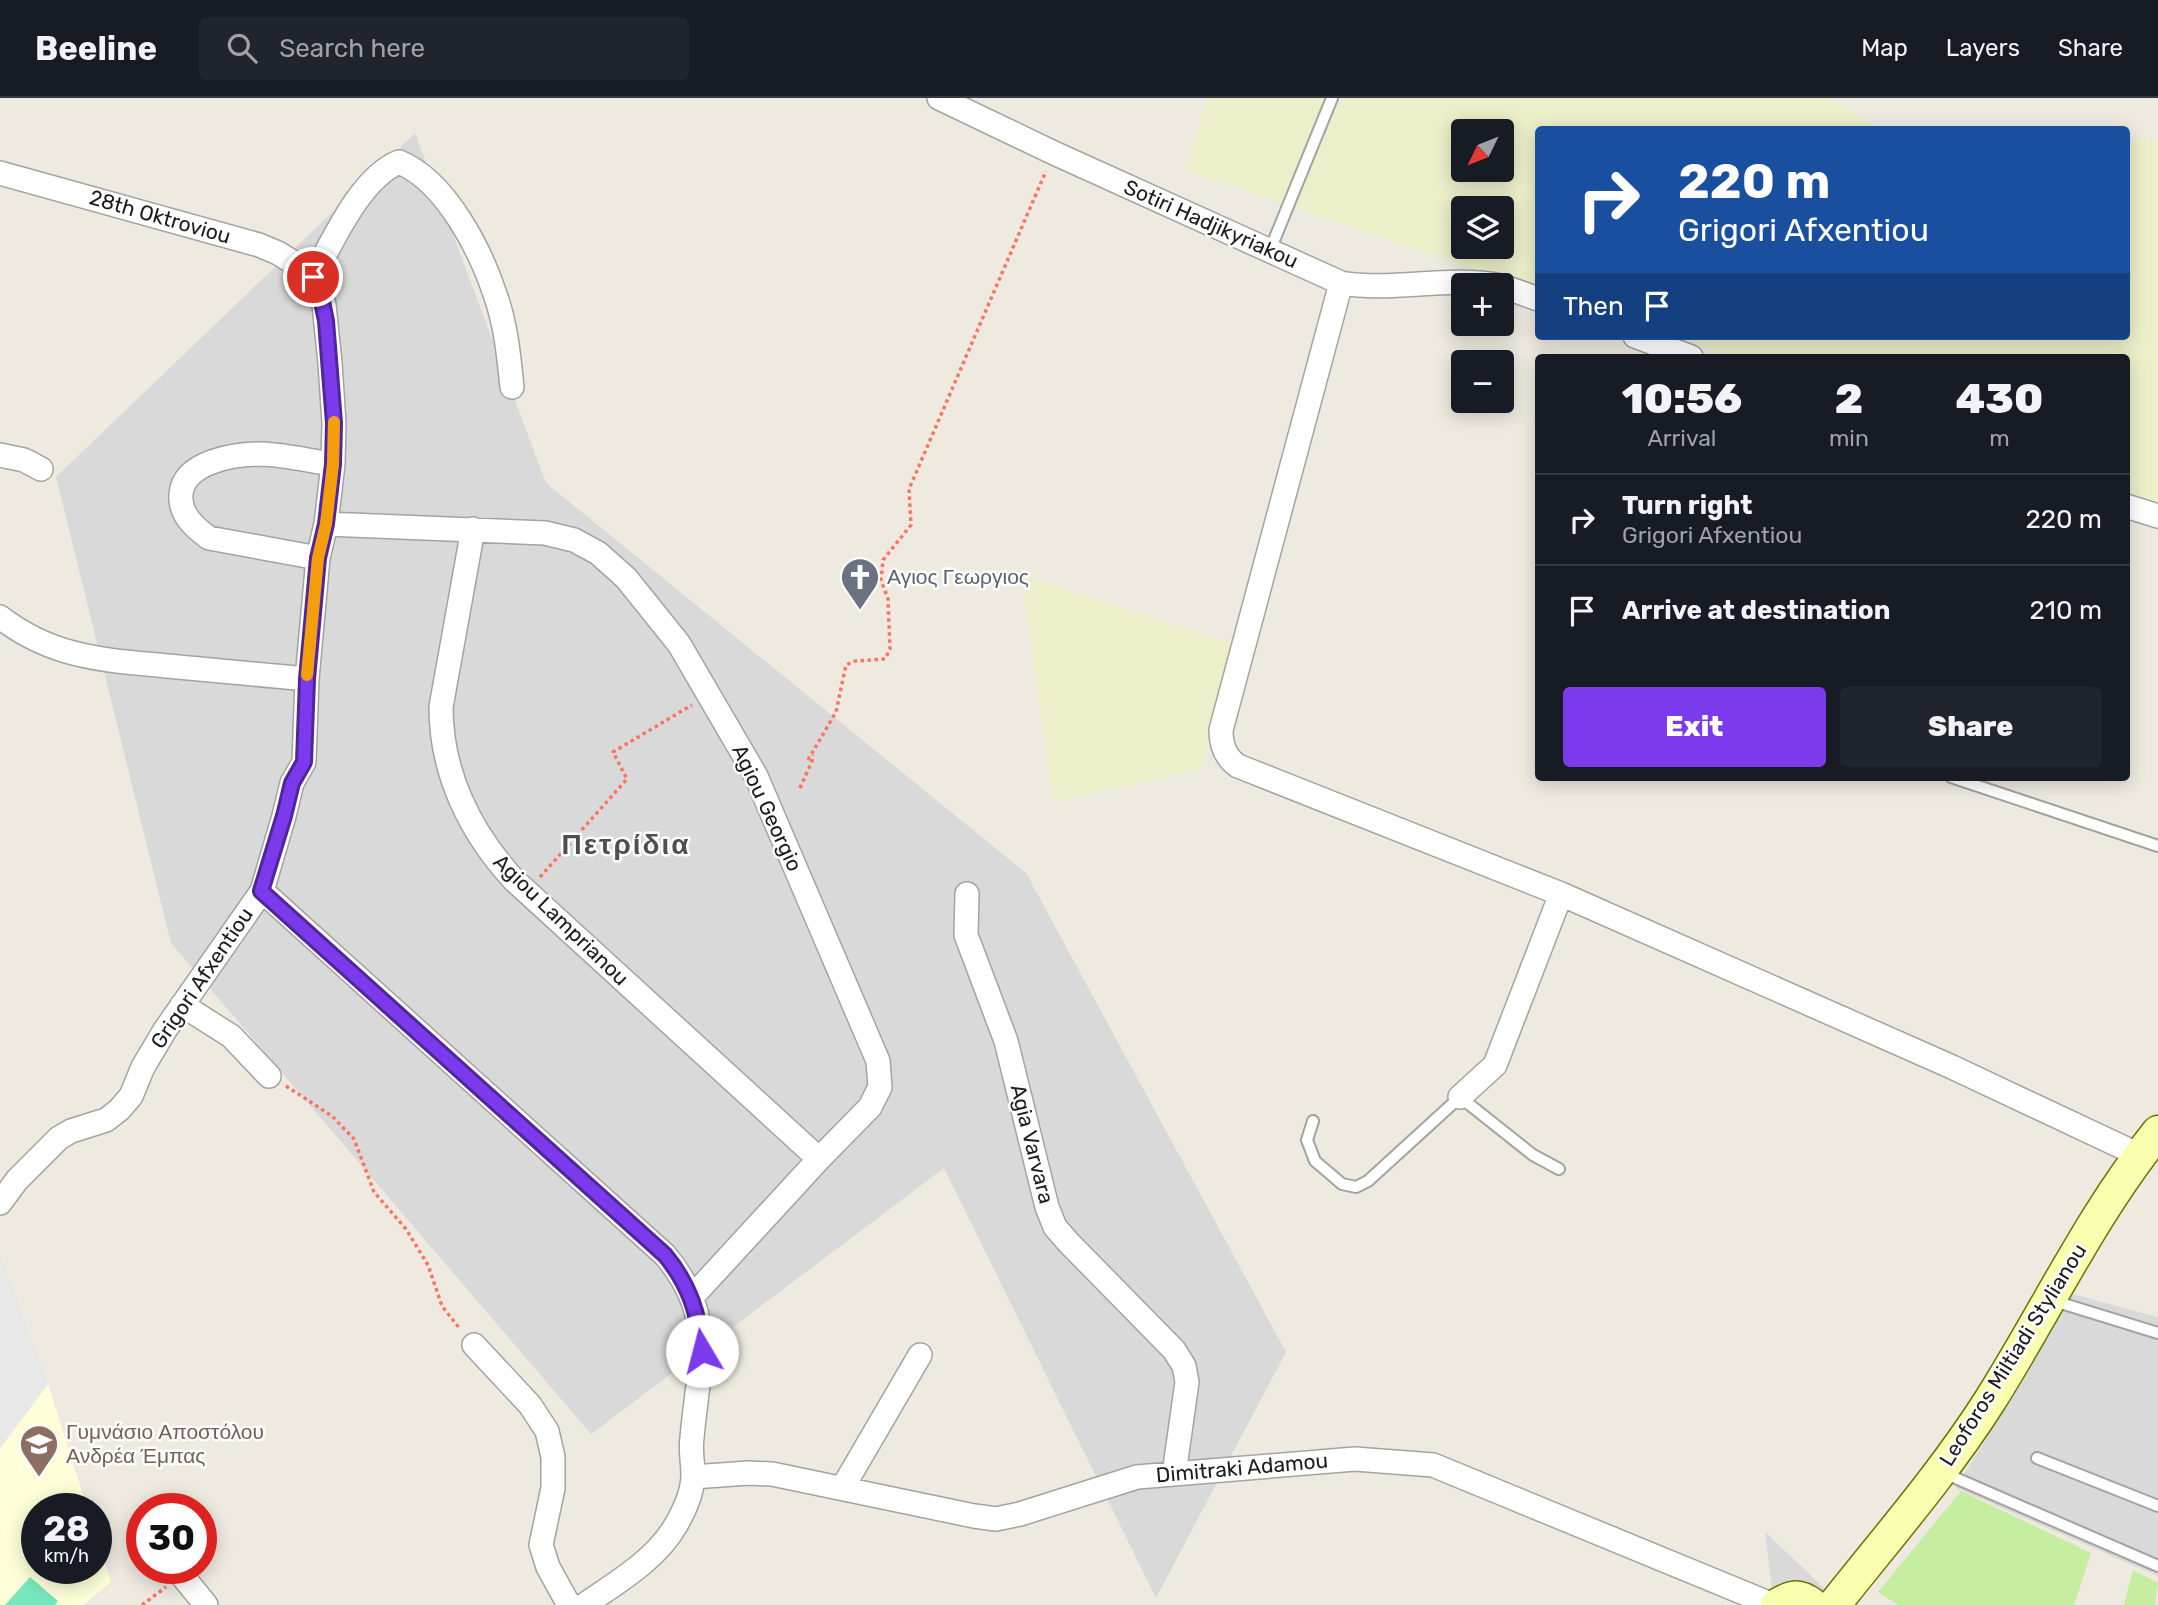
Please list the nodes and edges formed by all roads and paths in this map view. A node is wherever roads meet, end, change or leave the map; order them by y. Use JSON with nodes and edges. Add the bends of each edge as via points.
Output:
{"nodes":[{"id":1,"x":939,"y":98,"type":"edge"},
{"id":2,"x":1332,"y":98,"type":"edge"},
{"id":3,"x":1054,"y":153,"type":"junction"},
{"id":4,"x":0,"y":173,"type":"edge"},
{"id":5,"x":1270,"y":250,"type":"junction"},
{"id":6,"x":313,"y":277,"type":"junction"},
{"id":7,"x":1340,"y":283,"type":"junction"},
{"id":8,"x":1451,"y":283,"type":"edge"},
{"id":9,"x":1514,"y":291,"type":"edge"},
{"id":10,"x":1535,"y":298,"type":"edge"},
{"id":11,"x":1645,"y":340,"type":"edge"},
{"id":12,"x":1682,"y":354,"type":"edge"},
{"id":13,"x":512,"y":387,"type":"dead end"},
{"id":14,"x":0,"y":455,"type":"edge"},
{"id":15,"x":333,"y":464,"type":"junction"},
{"id":16,"x":41,"y":469,"type":"dead end"},
{"id":17,"x":2130,"y":507,"type":"edge"},
{"id":18,"x":2158,"y":516,"type":"edge"},
{"id":19,"x":326,"y":524,"type":"junction"},
{"id":20,"x":473,"y":529,"type":"junction"},
{"id":21,"x":318,"y":558,"type":"junction"},
{"id":22,"x":0,"y":617,"type":"edge"},
{"id":23,"x":307,"y":679,"type":"junction"},
{"id":24,"x":709,"y":695,"type":"junction"},
{"id":25,"x":813,"y":752,"type":"junction"},
{"id":26,"x":808,"y":760,"type":"dead end"},
{"id":27,"x":1963,"y":781,"type":"edge"},
{"id":28,"x":800,"y":789,"type":"dead end"},
{"id":29,"x":2158,"y":846,"type":"edge"},
{"id":30,"x":261,"y":891,"type":"junction"},
{"id":31,"x":527,"y":892,"type":"junction"},
{"id":32,"x":967,"y":894,"type":"dead end"},
{"id":33,"x":1561,"y":894,"type":"junction"},
{"id":34,"x":182,"y":1005,"type":"junction"},
{"id":35,"x":269,"y":1076,"type":"joint"},
{"id":36,"x":1460,"y":1097,"type":"junction"},
{"id":37,"x":1313,"y":1121,"type":"dead end"},
{"id":38,"x":2149,"y":1143,"type":"edge"},
{"id":39,"x":819,"y":1159,"type":"junction"},
{"id":40,"x":1559,"y":1169,"type":"dead end"},
{"id":41,"x":0,"y":1203,"type":"edge"},
{"id":42,"x":692,"y":1297,"type":"junction"},
{"id":43,"x":2048,"y":1299,"type":"junction"},
{"id":44,"x":2158,"y":1333,"type":"edge"},
{"id":45,"x":474,"y":1345,"type":"joint"},
{"id":46,"x":919,"y":1356,"type":"dead end"},
{"id":47,"x":2037,"y":1458,"type":"dead end"},
{"id":48,"x":1942,"y":1471,"type":"junction"},
{"id":49,"x":1174,"y":1474,"type":"junction"},
{"id":50,"x":693,"y":1477,"type":"junction"},
{"id":51,"x":843,"y":1487,"type":"junction"},
{"id":52,"x":2158,"y":1506,"type":"edge"},
{"id":53,"x":1894,"y":1529,"type":"junction"},
{"id":54,"x":1678,"y":1566,"type":"junction"},
{"id":55,"x":2158,"y":1566,"type":"edge"},
{"id":56,"x":166,"y":1584,"type":"edge"},
{"id":57,"x":189,"y":1584,"type":"edge"},
{"id":58,"x":1795,"y":1603,"type":"edge"},
{"id":59,"x":142,"y":1605,"type":"edge"},
{"id":60,"x":206,"y":1605,"type":"edge"},
{"id":61,"x":569,"y":1605,"type":"edge"},
{"id":62,"x":584,"y":1605,"type":"edge"},
{"id":63,"x":1733,"y":1605,"type":"edge"},
{"id":64,"x":1834,"y":1605,"type":"edge"}],
"edges":[{"from":1,"to":3,"type":"street","name":"Sotiri Hadjikyriakou"},
{"from":2,"to":5,"type":"lane"},
{"from":3,"to":5,"type":"street","name":"Sotiri Hadjikyriakou"},
{"from":3,"to":25,"type":"path","via":[[909,489],[911,525],[883,560],[881,580],[888,599],[890,649],[885,659],[846,665],[836,712]]},
{"from":4,"to":6,"type":"street","name":"28th Oktroviou","via":[[260,245]]},
{"from":5,"to":7,"type":"street","name":"Sotiri Hadjikyriakou"},
{"from":6,"to":13,"type":"street","via":[[359,196],[387,167],[399,162],[410,166],[456,214],[480,257],[497,298]]},
{"from":6,"to":15,"type":"street","name":"Grigori Afxentiou","via":[[324,305],[329,349]]},
{"from":7,"to":8,"type":"street","name":"Sotiri Hadjikyriakou"},
{"from":7,"to":33,"type":"street","via":[[1221,743],[1238,766]]},
{"from":9,"to":10,"type":"street","name":"Sotiri Hadjikyriakou"},
{"from":11,"to":12,"type":"street"},
{"from":14,"to":16,"type":"street"},
{"from":15,"to":19,"type":"street","name":"Grigori Afxentiou"},
{"from":15,"to":21,"type":"street","via":[[262,454],[218,460],[197,470],[181,494],[184,513],[209,538]]},
{"from":17,"to":18,"type":"street"},
{"from":19,"to":20,"type":"street","name":"Agiou Georgio"},
{"from":19,"to":21,"type":"street","name":"Grigori Afxentiou"},
{"from":20,"to":24,"type":"street","name":"Agiou Georgio","via":[[545,533],[574,540],[598,553],[649,604],[679,643]]},
{"from":20,"to":31,"type":"street","name":"Agiou Lamprianou","via":[[441,707],[441,732],[456,791],[476,832],[494,859]]},
{"from":21,"to":23,"type":"street","name":"Grigori Afxentiou"},
{"from":22,"to":23,"type":"street","via":[[46,645],[80,656]]},
{"from":23,"to":30,"type":"street","name":"Grigori Afxentiou","via":[[304,762],[292,783]]},
{"from":24,"to":31,"type":"path","via":[[612,752],[627,779]]},
{"from":24,"to":39,"type":"street","name":"Agiou Georgio","via":[[756,776],[878,1062],[876,1098]]},
{"from":25,"to":26,"type":"path"},
{"from":25,"to":28,"type":"path"},
{"from":27,"to":29,"type":"lane"},
{"from":30,"to":34,"type":"street","name":"Grigori Afxentiou"},
{"from":30,"to":42,"type":"street","via":[[665,1255]]},
{"from":31,"to":39,"type":"street","name":"Agiou Lamprianou"},
{"from":32,"to":49,"type":"street","name":"Agia Varvara","via":[[966,934],[1006,1041],[1055,1227],[1174,1350],[1184,1366],[1187,1382]]},
{"from":33,"to":36,"type":"street","via":[[1494,1065]]},
{"from":33,"to":38,"type":"street","via":[[1952,1067]]},
{"from":34,"to":35,"type":"street","via":[[231,1036]]},
{"from":34,"to":41,"type":"street","name":"Grigori Afxentiou","via":[[119,1110],[106,1120],[59,1138]]},
{"from":35,"to":45,"type":"path","via":[[331,1116],[354,1139],[374,1192],[406,1229],[428,1265],[442,1306]]},
{"from":36,"to":37,"type":"lane","via":[[1356,1187],[1342,1184],[1315,1161],[1307,1140]]},
{"from":36,"to":40,"type":"lane","via":[[1533,1155]]},
{"from":38,"to":43,"type":"main road","name":"Leoforos Miltiadi Stylianou"},
{"from":39,"to":42,"type":"street","name":"Agiou Georgio"},
{"from":42,"to":50,"type":"street","via":[[702,1351],[691,1443]]},
{"from":43,"to":44,"type":"lane"},
{"from":43,"to":48,"type":"main road","name":"Leoforos Miltiadi Stylianou","via":[[1991,1399]]},
{"from":45,"to":61,"type":"street","via":[[530,1405],[547,1431],[554,1457],[553,1488],[541,1545]]},
{"from":46,"to":51,"type":"street"},
{"from":47,"to":52,"type":"lane"},
{"from":48,"to":53,"type":"main road","name":"Leoforos Miltiadi Stylianou"},
{"from":48,"to":55,"type":"lane"},
{"from":49,"to":51,"type":"street","name":"Dimitraki Adamou","via":[[1137,1477],[996,1519]]},
{"from":49,"to":54,"type":"street","name":"Dimitraki Adamou","via":[[1355,1459],[1433,1465]]},
{"from":50,"to":51,"type":"street","name":"Dimitraki Adamou","via":[[772,1474]]},
{"from":50,"to":62,"type":"street","via":[[674,1528],[630,1573]]},
{"from":53,"to":58,"type":"main road"},
{"from":53,"to":64,"type":"main road","name":"Leoforos Miltiadi Stylianou"},
{"from":54,"to":58,"type":"street","name":"Dimitraki Adamou"},
{"from":54,"to":63,"type":"street"},
{"from":56,"to":59,"type":"path"},
{"from":57,"to":60,"type":"street"}]}
